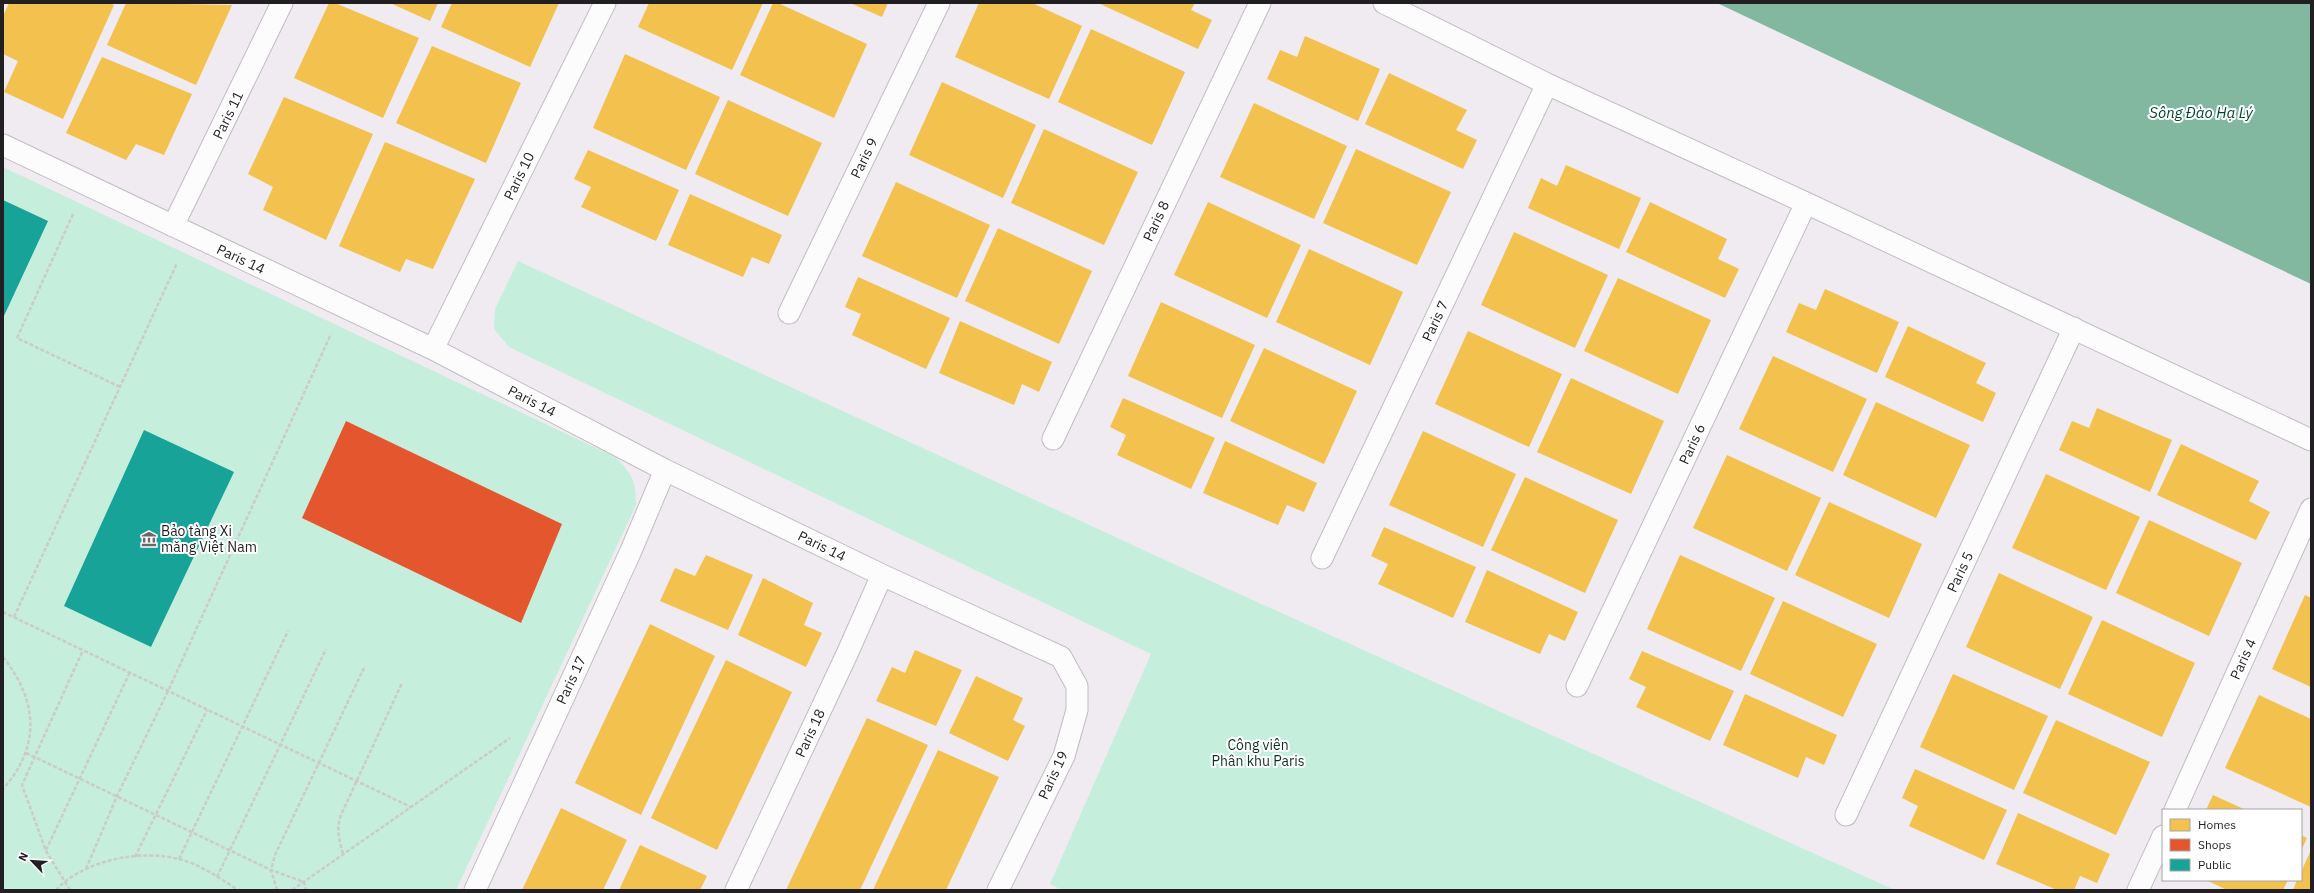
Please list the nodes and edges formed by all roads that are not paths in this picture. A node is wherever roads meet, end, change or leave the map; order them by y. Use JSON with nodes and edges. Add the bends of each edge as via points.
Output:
{"nodes":[{"id":1,"x":282,"y":3,"type":"edge"},
{"id":2,"x":605,"y":3,"type":"edge"},
{"id":3,"x":939,"y":3,"type":"edge"},
{"id":4,"x":1260,"y":3,"type":"edge"},
{"id":5,"x":1384,"y":3,"type":"edge"},
{"id":6,"x":1547,"y":84,"type":"junction"},
{"id":7,"x":3,"y":145,"type":"edge"},
{"id":8,"x":1806,"y":203,"type":"junction"},
{"id":9,"x":173,"y":226,"type":"junction"},
{"id":10,"x":789,"y":313,"type":"dead end"},
{"id":11,"x":2074,"y":328,"type":"junction"},
{"id":12,"x":433,"y":349,"type":"junction"},
{"id":13,"x":1053,"y":439,"type":"dead end"},
{"id":14,"x":2311,"y":440,"type":"edge"},
{"id":15,"x":665,"y":470,"type":"junction"},
{"id":16,"x":2311,"y":509,"type":"edge"},
{"id":17,"x":1322,"y":558,"type":"dead end"},
{"id":18,"x":882,"y":575,"type":"junction"},
{"id":19,"x":1061,"y":657,"type":"joint"},
{"id":20,"x":1577,"y":686,"type":"dead end"},
{"id":21,"x":2175,"y":809,"type":"edge"},
{"id":22,"x":1846,"y":815,"type":"dead end"},
{"id":23,"x":2162,"y":838,"type":"edge"},
{"id":24,"x":475,"y":890,"type":"edge"},
{"id":25,"x":736,"y":890,"type":"edge"},
{"id":26,"x":998,"y":890,"type":"edge"},
{"id":27,"x":2138,"y":890,"type":"edge"}],
"edges":[{"from":1,"to":9,"type":"lane","name":"Paris 11"},
{"from":2,"to":12,"type":"lane","name":"Paris 10"},
{"from":3,"to":10,"type":"lane","name":"Paris 9"},
{"from":4,"to":13,"type":"lane","name":"Paris 8"},
{"from":5,"to":6,"type":"lane"},
{"from":6,"to":8,"type":"lane"},
{"from":6,"to":17,"type":"lane","name":"Paris 7"},
{"from":7,"to":9,"type":"lane","name":"Paris 14"},
{"from":8,"to":11,"type":"lane"},
{"from":8,"to":20,"type":"lane","name":"Paris 6"},
{"from":9,"to":12,"type":"lane","name":"Paris 14"},
{"from":11,"to":14,"type":"lane"},
{"from":11,"to":22,"type":"lane","name":"Paris 5"},
{"from":12,"to":15,"type":"lane","name":"Paris 14"},
{"from":15,"to":18,"type":"lane","name":"Paris 14"},
{"from":15,"to":24,"type":"lane","name":"Paris 17","via":[[630,553]]},
{"from":16,"to":21,"type":"lane","name":"Paris 4"},
{"from":18,"to":19,"type":"lane","name":"Paris 14"},
{"from":18,"to":25,"type":"lane","name":"Paris 18"},
{"from":19,"to":26,"type":"lane","name":"Paris 19","via":[[1077,686],[1077,710],[1064,756]]},
{"from":23,"to":27,"type":"lane"}]}
